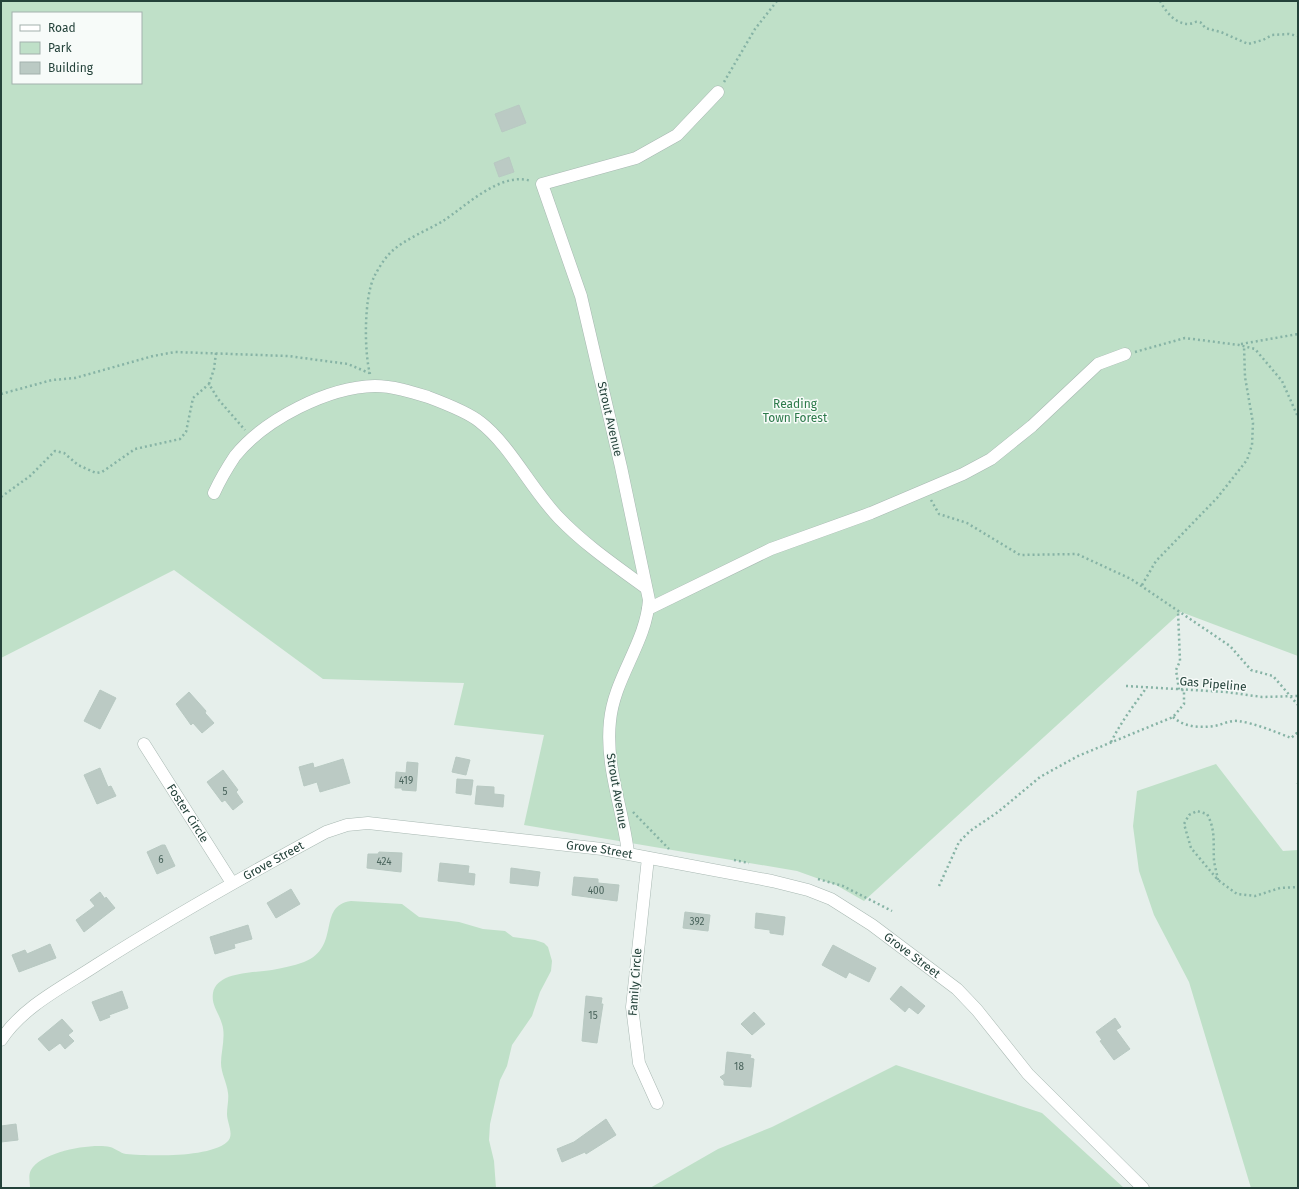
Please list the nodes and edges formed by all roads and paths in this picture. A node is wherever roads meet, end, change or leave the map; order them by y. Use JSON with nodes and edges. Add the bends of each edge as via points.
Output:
{"nodes":[{"id":1,"x":777,"y":1,"type":"edge"},
{"id":2,"x":1160,"y":1,"type":"edge"},
{"id":3,"x":1298,"y":36,"type":"edge"},
{"id":4,"x":718,"y":92,"type":"joint"},
{"id":5,"x":542,"y":184,"type":"junction"},
{"id":6,"x":1298,"y":334,"type":"edge"},
{"id":7,"x":1239,"y":345,"type":"junction"},
{"id":8,"x":1244,"y":346,"type":"junction"},
{"id":9,"x":216,"y":353,"type":"junction"},
{"id":10,"x":1125,"y":354,"type":"joint"},
{"id":11,"x":369,"y":373,"type":"junction"},
{"id":12,"x":209,"y":384,"type":"junction"},
{"id":13,"x":376,"y":386,"type":"junction"},
{"id":14,"x":1,"y":394,"type":"edge"},
{"id":15,"x":1298,"y":417,"type":"edge"},
{"id":16,"x":253,"y":439,"type":"junction"},
{"id":17,"x":931,"y":488,"type":"junction"},
{"id":18,"x":214,"y":493,"type":"dead end"},
{"id":19,"x":1,"y":497,"type":"edge"},
{"id":20,"x":1142,"y":585,"type":"junction"},
{"id":21,"x":646,"y":588,"type":"junction"},
{"id":22,"x":648,"y":609,"type":"junction"},
{"id":23,"x":1178,"y":611,"type":"junction"},
{"id":24,"x":1126,"y":686,"type":"dead end"},
{"id":25,"x":1147,"y":687,"type":"junction"},
{"id":26,"x":1179,"y":690,"type":"junction"},
{"id":27,"x":1184,"y":690,"type":"junction"},
{"id":28,"x":1292,"y":696,"type":"junction"},
{"id":29,"x":1298,"y":696,"type":"edge"},
{"id":30,"x":1298,"y":704,"type":"edge"},
{"id":31,"x":1173,"y":718,"type":"junction"},
{"id":32,"x":1298,"y":732,"type":"edge"},
{"id":33,"x":1111,"y":742,"type":"junction"},
{"id":34,"x":144,"y":744,"type":"dead end"},
{"id":35,"x":618,"y":799,"type":"junction"},
{"id":36,"x":672,"y":852,"type":"dead end"},
{"id":37,"x":628,"y":854,"type":"junction"},
{"id":38,"x":648,"y":858,"type":"junction"},
{"id":39,"x":733,"y":860,"type":"dead end"},
{"id":40,"x":756,"y":864,"type":"dead end"},
{"id":41,"x":816,"y":879,"type":"dead end"},
{"id":42,"x":1218,"y":880,"type":"junction"},
{"id":43,"x":232,"y":883,"type":"junction"},
{"id":44,"x":939,"y":886,"type":"dead end"},
{"id":45,"x":1298,"y":887,"type":"edge"},
{"id":46,"x":892,"y":912,"type":"dead end"},
{"id":47,"x":1,"y":1040,"type":"edge"},
{"id":48,"x":657,"y":1103,"type":"dead end"},
{"id":49,"x":1143,"y":1188,"type":"edge"}],
"edges":[{"from":1,"to":4,"type":"path","via":[[755,29]]},
{"from":2,"to":3,"type":"path","via":[[1165,11],[1178,22],[1189,24],[1198,21],[1205,28],[1248,44],[1272,35]]},
{"from":4,"to":5,"type":"street","via":[[677,135],[636,158]]},
{"from":5,"to":11,"type":"path","via":[[527,179],[512,180],[482,192],[442,221],[390,253],[373,279],[369,293],[366,356]]},
{"from":5,"to":21,"type":"street","name":"Strout Avenue","via":[[581,296]]},
{"from":6,"to":7,"type":"path"},
{"from":7,"to":8,"type":"path"},
{"from":7,"to":10,"type":"path","via":[[1185,338]]},
{"from":8,"to":15,"type":"path","via":[[1255,349],[1282,381]]},
{"from":8,"to":20,"type":"path","via":[[1245,377],[1253,423],[1252,446],[1247,460],[1217,498],[1156,561]]},
{"from":9,"to":11,"type":"path","via":[[288,356],[348,364]]},
{"from":9,"to":12,"type":"path"},
{"from":9,"to":14,"type":"path","via":[[175,352],[153,356],[75,378],[52,380]]},
{"from":10,"to":17,"type":"street","via":[[1098,364],[1032,426],[991,459]]},
{"from":11,"to":13,"type":"path"},
{"from":12,"to":16,"type":"path","via":[[218,399]]},
{"from":12,"to":19,"type":"path","via":[[193,398],[186,432],[180,439],[135,449],[102,472],[96,473],[78,465],[64,452],[55,450],[30,476]]},
{"from":13,"to":16,"type":"street","via":[[323,396],[275,422]]},
{"from":13,"to":21,"type":"street","via":[[418,394],[480,421],[497,437],[532,487],[559,518],[599,554]]},
{"from":16,"to":18,"type":"street","via":[[236,455]]},
{"from":17,"to":20,"type":"path","via":[[930,502],[939,514],[967,523],[1020,555],[1077,554]]},
{"from":17,"to":22,"type":"street","via":[[771,549]]},
{"from":20,"to":23,"type":"path"},
{"from":21,"to":22,"type":"street","name":"Strout Avenue"},
{"from":22,"to":35,"type":"street","name":"Strout Avenue","via":[[641,634],[625,670],[610,720],[609,754]]},
{"from":23,"to":26,"type":"path","via":[[1180,661],[1176,670]]},
{"from":23,"to":28,"type":"path","via":[[1230,646],[1251,670],[1273,676]]},
{"from":24,"to":25,"type":"path","name":"Gas Pipeline"},
{"from":25,"to":26,"type":"path","name":"Gas Pipeline"},
{"from":25,"to":33,"type":"path"},
{"from":26,"to":27,"type":"path","name":"Gas Pipeline"},
{"from":27,"to":28,"type":"path","name":"Gas Pipeline","via":[[1226,692],[1262,698]]},
{"from":27,"to":31,"type":"path","via":[[1184,704]]},
{"from":28,"to":29,"type":"path","name":"Gas Pipeline"},
{"from":28,"to":30,"type":"path"},
{"from":31,"to":32,"type":"path","via":[[1188,726],[1214,726],[1238,721],[1291,738]]},
{"from":31,"to":33,"type":"path"},
{"from":33,"to":44,"type":"path","via":[[1078,756],[1040,777],[998,812],[970,831],[959,842]]},
{"from":34,"to":43,"type":"street","name":"Foster Circle"},
{"from":35,"to":36,"type":"path"},
{"from":35,"to":37,"type":"street","name":"Strout Avenue"},
{"from":37,"to":38,"type":"street","name":"Grove Street"},
{"from":37,"to":43,"type":"street","name":"Grove Street","via":[[567,844],[358,823],[326,832]]},
{"from":38,"to":48,"type":"street","name":"Family Circle","via":[[632,1007],[639,1063]]},
{"from":38,"to":49,"type":"street","name":"Grove Street","via":[[772,880],[831,899],[857,914],[961,993],[1028,1074]]},
{"from":39,"to":40,"type":"path"},
{"from":41,"to":46,"type":"path","via":[[843,886]]},
{"from":42,"to":42,"type":"path","via":[[1191,848],[1186,835],[1184,824],[1189,815],[1197,811],[1207,814],[1212,822],[1214,862]]},
{"from":42,"to":45,"type":"path","via":[[1237,894],[1255,896],[1280,888]]},
{"from":43,"to":47,"type":"street","name":"Grove Street","via":[[168,920],[39,1003],[23,1014]]}]}
